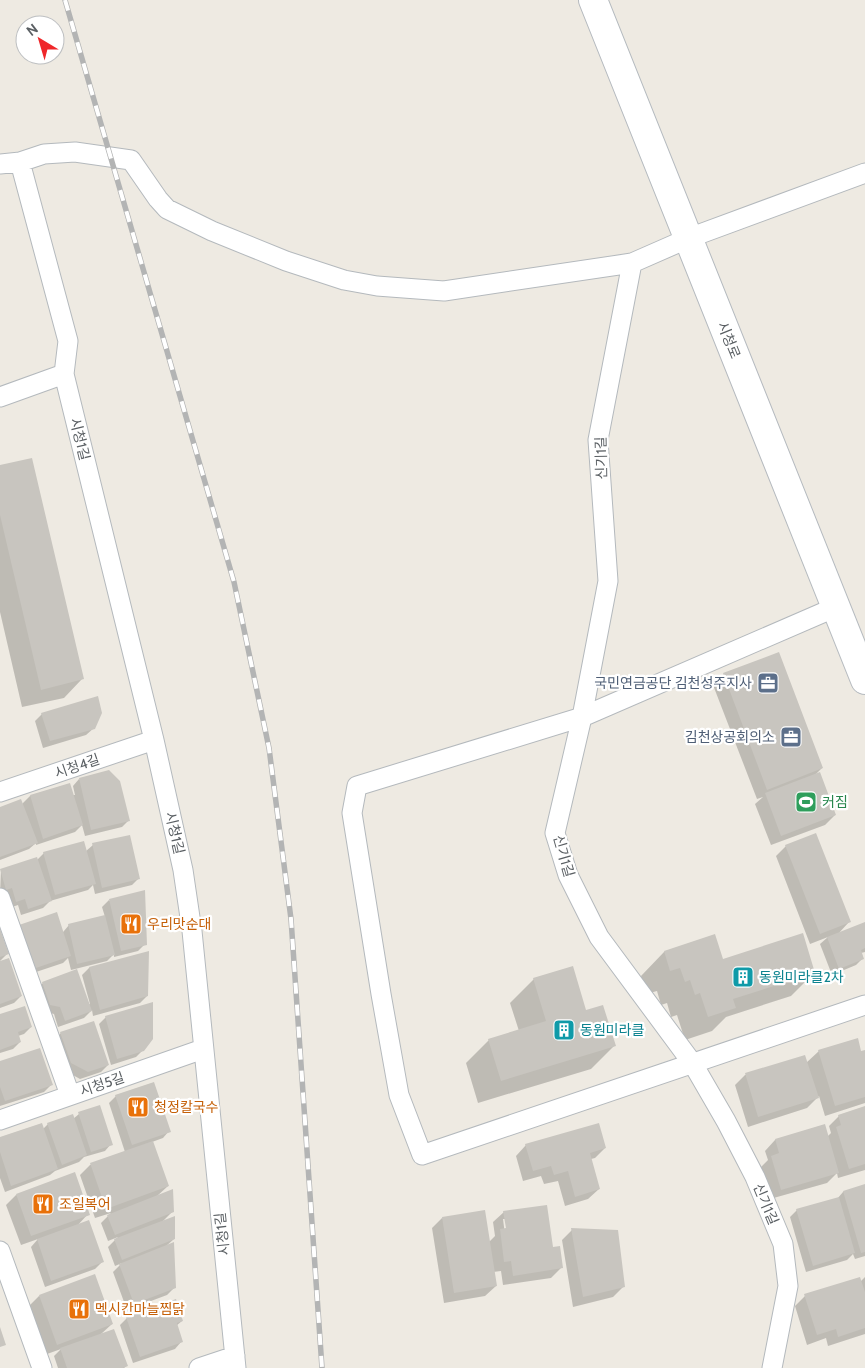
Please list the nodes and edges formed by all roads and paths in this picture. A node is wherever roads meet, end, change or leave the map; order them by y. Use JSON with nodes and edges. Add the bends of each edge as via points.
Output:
{"nodes":[{"id":1,"x":593,"y":0,"type":"edge"},
{"id":2,"x":20,"y":162,"type":"junction"},
{"id":3,"x":0,"y":164,"type":"edge"},
{"id":4,"x":865,"y":173,"type":"edge"},
{"id":5,"x":688,"y":238,"type":"junction"},
{"id":6,"x":632,"y":262,"type":"junction"},
{"id":7,"x":64,"y":374,"type":"junction"},
{"id":8,"x":0,"y":397,"type":"edge"},
{"id":9,"x":836,"y":607,"type":"junction"},
{"id":10,"x":865,"y":680,"type":"edge"},
{"id":11,"x":582,"y":716,"type":"junction"},
{"id":12,"x":154,"y":740,"type":"junction"},
{"id":13,"x":0,"y":792,"type":"edge"},
{"id":14,"x":0,"y":898,"type":"edge"},
{"id":15,"x":865,"y":1005,"type":"edge"},
{"id":16,"x":203,"y":1049,"type":"junction"},
{"id":17,"x":692,"y":1064,"type":"junction"},
{"id":18,"x":70,"y":1095,"type":"junction"},
{"id":19,"x":0,"y":1120,"type":"edge"},
{"id":20,"x":0,"y":1251,"type":"edge"},
{"id":21,"x":3,"y":1271,"type":"edge"},
{"id":22,"x":235,"y":1362,"type":"edge"},
{"id":23,"x":42,"y":1368,"type":"edge"},
{"id":24,"x":199,"y":1368,"type":"edge"},
{"id":25,"x":772,"y":1368,"type":"edge"}],
"edges":[{"from":1,"to":5,"type":"street","name":"시청로"},
{"from":2,"to":3,"type":"street"},
{"from":2,"to":6,"type":"street","via":[[44,154],[75,152],[131,160],[167,209],[286,261],[361,283],[444,291]]},
{"from":2,"to":7,"type":"street","via":[[68,341]]},
{"from":4,"to":5,"type":"street"},
{"from":5,"to":6,"type":"street"},
{"from":5,"to":9,"type":"street","name":"시청로"},
{"from":6,"to":11,"type":"street","name":"신기1길","via":[[598,440],[608,581]]},
{"from":7,"to":8,"type":"street"},
{"from":7,"to":12,"type":"street","name":"시청1길"},
{"from":9,"to":10,"type":"street","name":"시청로"},
{"from":9,"to":11,"type":"street"},
{"from":11,"to":17,"type":"street","name":"신기1길","via":[[555,833],[568,875],[598,937]]},
{"from":11,"to":17,"type":"street","via":[[357,786],[352,813],[399,1096],[422,1155]]},
{"from":12,"to":13,"type":"street","name":"시청4길"},
{"from":12,"to":16,"type":"street","name":"시청1길","via":[[183,870]]},
{"from":14,"to":18,"type":"street"},
{"from":15,"to":17,"type":"street"},
{"from":16,"to":18,"type":"street","name":"시청5길"},
{"from":16,"to":22,"type":"street","name":"시청1길"},
{"from":17,"to":25,"type":"street","name":"신기1길","via":[[755,1177],[784,1244],[788,1286]]},
{"from":18,"to":19,"type":"street","name":"시청5길"},
{"from":20,"to":21,"type":"street"},
{"from":21,"to":23,"type":"street"},
{"from":22,"to":24,"type":"street"}]}
